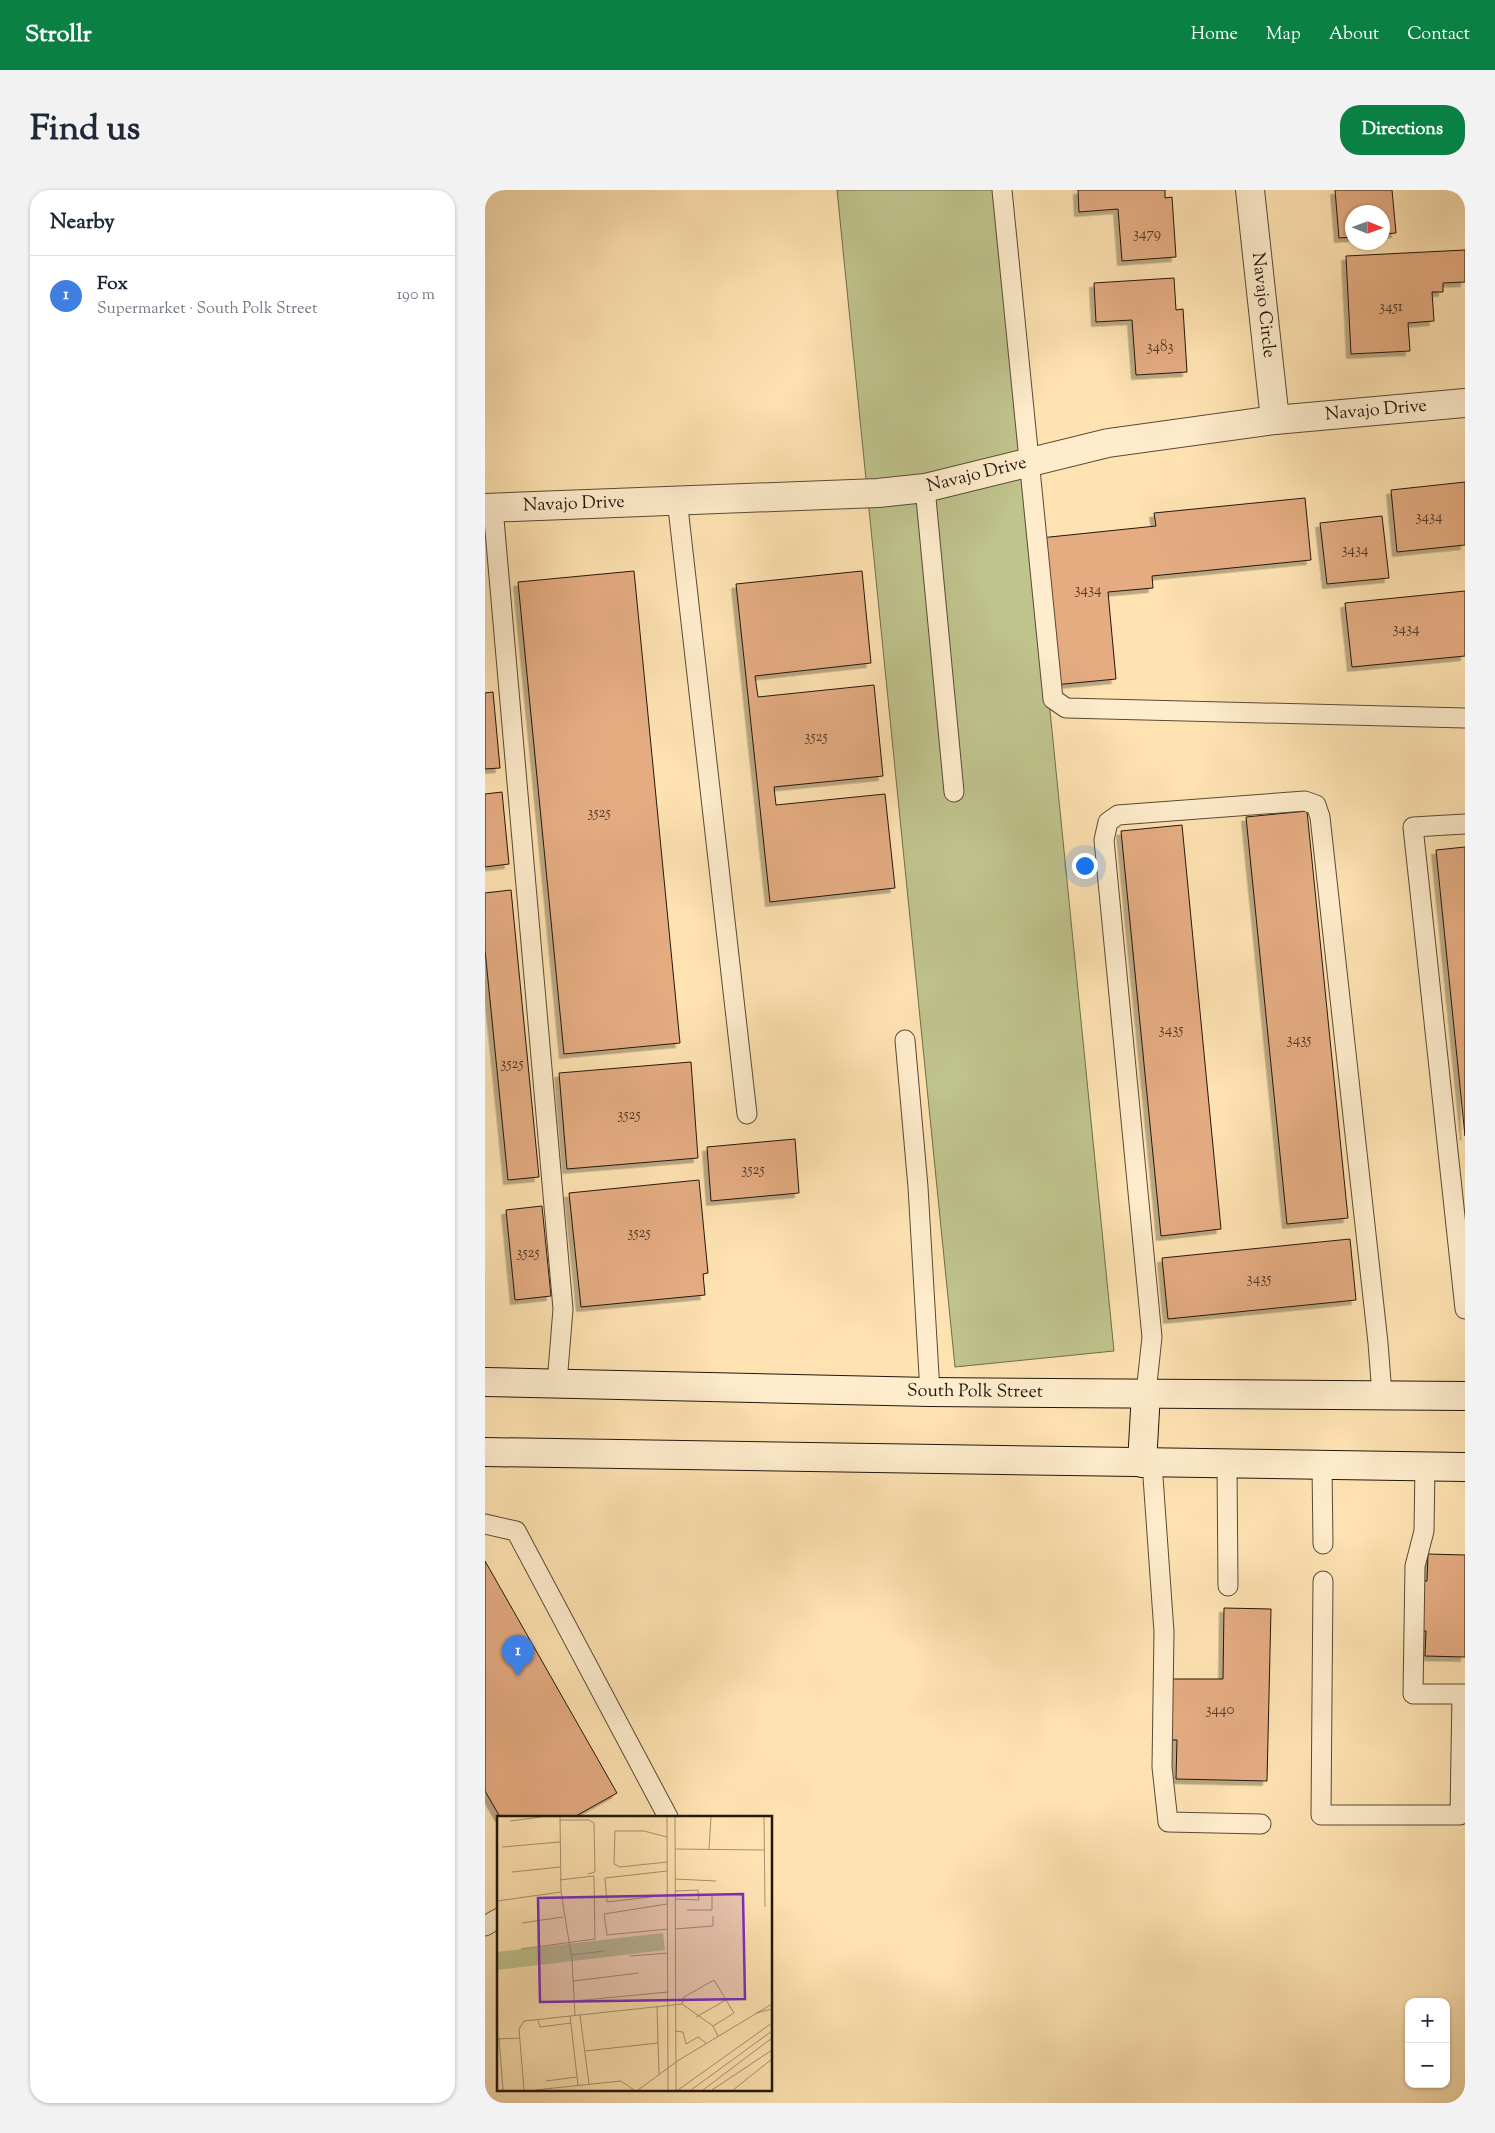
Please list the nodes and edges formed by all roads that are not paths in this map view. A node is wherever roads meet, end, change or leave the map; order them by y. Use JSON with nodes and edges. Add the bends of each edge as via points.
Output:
{"nodes":[{"id":1,"x":1002,"y":190,"type":"edge"},
{"id":2,"x":1250,"y":190,"type":"edge"},
{"id":3,"x":1465,"y":403,"type":"edge"},
{"id":4,"x":1275,"y":420,"type":"junction"},
{"id":5,"x":1029,"y":462,"type":"junction"},
{"id":6,"x":925,"y":488,"type":"junction"},
{"id":7,"x":677,"y":499,"type":"junction"},
{"id":8,"x":489,"y":508,"type":"edge"},
{"id":9,"x":1465,"y":718,"type":"edge"},
{"id":10,"x":954,"y":792,"type":"dead end"},
{"id":11,"x":1465,"y":824,"type":"edge"},
{"id":12,"x":905,"y":1040,"type":"dead end"},
{"id":13,"x":747,"y":1114,"type":"dead end"},
{"id":14,"x":1465,"y":1309,"type":"edge"},
{"id":15,"x":485,"y":1382,"type":"edge"},
{"id":16,"x":557,"y":1383,"type":"junction"},
{"id":17,"x":930,"y":1392,"type":"junction"},
{"id":18,"x":1146,"y":1392,"type":"junction"},
{"id":19,"x":1382,"y":1395,"type":"junction"},
{"id":20,"x":1465,"y":1396,"type":"edge"},
{"id":21,"x":485,"y":1452,"type":"edge"},
{"id":22,"x":1147,"y":1463,"type":"junction"},
{"id":23,"x":1227,"y":1464,"type":"junction"},
{"id":24,"x":1322,"y":1465,"type":"junction"},
{"id":25,"x":1425,"y":1466,"type":"junction"},
{"id":26,"x":1465,"y":1467,"type":"edge"},
{"id":27,"x":485,"y":1524,"type":"edge"},
{"id":28,"x":1323,"y":1544,"type":"dead end"},
{"id":29,"x":1323,"y":1581,"type":"dead end"},
{"id":30,"x":1228,"y":1586,"type":"dead end"},
{"id":31,"x":1463,"y":1694,"type":"edge"},
{"id":32,"x":667,"y":1816,"type":"edge"},
{"id":33,"x":1261,"y":1824,"type":"dead end"},
{"id":34,"x":497,"y":1919,"type":"edge"},
{"id":35,"x":485,"y":1926,"type":"edge"}],
"edges":[{"from":1,"to":5,"type":"lane"},
{"from":2,"to":4,"type":"main road","name":"Navajo Circle"},
{"from":3,"to":4,"type":"main road","name":"Navajo Drive"},
{"from":4,"to":5,"type":"main road","name":"Navajo Drive","via":[[1108,443]]},
{"from":5,"to":6,"type":"main road","name":"Navajo Drive"},
{"from":5,"to":9,"type":"lane","via":[[1053,699],[1066,708]]},
{"from":6,"to":7,"type":"main road","name":"Navajo Drive","via":[[878,493]]},
{"from":6,"to":10,"type":"lane"},
{"from":7,"to":8,"type":"main road","name":"Navajo Drive"},
{"from":7,"to":13,"type":"lane"},
{"from":8,"to":16,"type":"lane","via":[[563,1310]]},
{"from":11,"to":14,"type":"lane","via":[[1413,827]]},
{"from":12,"to":17,"type":"lane"},
{"from":15,"to":16,"type":"main road","name":"South Polk Street"},
{"from":16,"to":17,"type":"main road","name":"South Polk Street"},
{"from":17,"to":18,"type":"main road","name":"South Polk Street"},
{"from":18,"to":19,"type":"main road","name":"South Polk Street"},
{"from":18,"to":19,"type":"lane","via":[[1152,1337],[1104,840],[1108,822],[1118,815],[1305,801],[1316,805],[1321,817]]},
{"from":18,"to":22,"type":"main road"},
{"from":19,"to":20,"type":"main road","name":"South Polk Street"},
{"from":21,"to":22,"type":"main road"},
{"from":22,"to":23,"type":"main road"},
{"from":22,"to":33,"type":"lane","via":[[1164,1632],[1162,1767],[1168,1822]]},
{"from":23,"to":24,"type":"main road"},
{"from":23,"to":30,"type":"lane"},
{"from":24,"to":25,"type":"main road"},
{"from":24,"to":28,"type":"lane"},
{"from":25,"to":26,"type":"main road"},
{"from":25,"to":31,"type":"lane","via":[[1424,1532],[1415,1566],[1413,1694]]},
{"from":27,"to":32,"type":"lane","via":[[516,1531]]},
{"from":29,"to":31,"type":"lane","via":[[1321,1815],[1461,1815]]},
{"from":34,"to":35,"type":"lane"}]}
